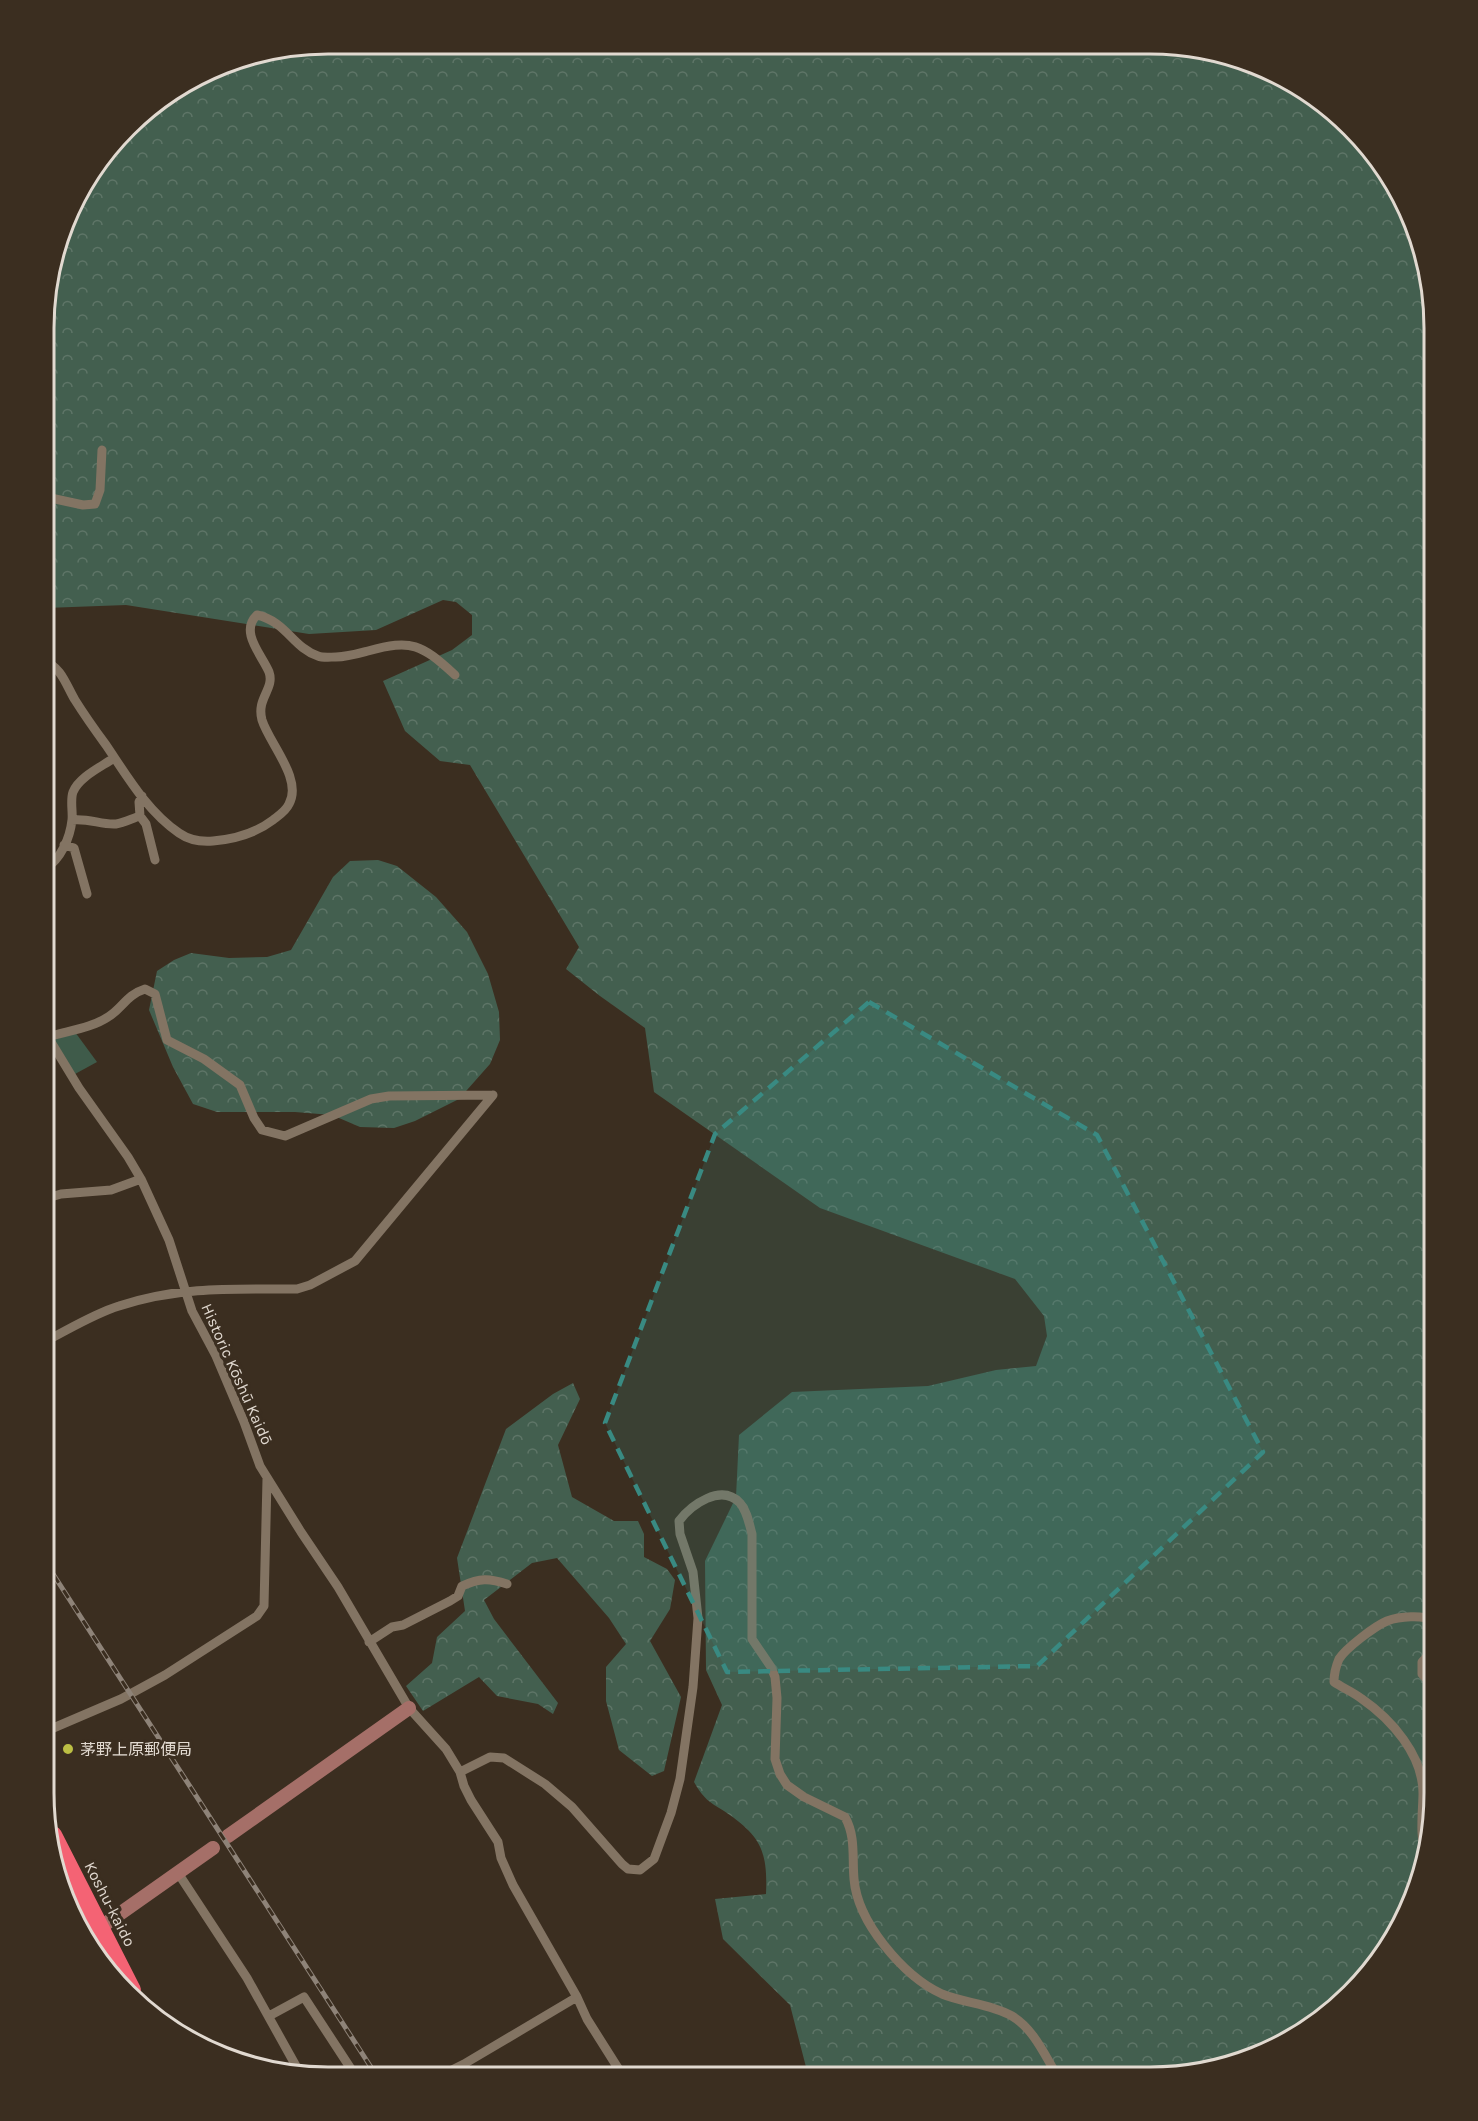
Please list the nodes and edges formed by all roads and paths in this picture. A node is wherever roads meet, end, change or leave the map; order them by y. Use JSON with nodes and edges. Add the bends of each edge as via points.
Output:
{"nodes":[{"id":1,"x":102,"y":450,"type":"dead end"},
{"id":2,"x":54,"y":499,"type":"edge"},
{"id":3,"x":54,"y":666,"type":"edge"},
{"id":4,"x":455,"y":675,"type":"dead end"},
{"id":5,"x":114,"y":758,"type":"junction"},
{"id":6,"x":142,"y":796,"type":"junction"},
{"id":7,"x":140,"y":816,"type":"junction"},
{"id":8,"x":72,"y":820,"type":"junction"},
{"id":9,"x":64,"y":845,"type":"junction"},
{"id":10,"x":154,"y":860,"type":"dead end"},
{"id":11,"x":54,"y":862,"type":"edge"},
{"id":12,"x":87,"y":894,"type":"dead end"},
{"id":13,"x":54,"y":1033,"type":"edge"},
{"id":14,"x":54,"y":1048,"type":"edge"},
{"id":15,"x":141,"y":1179,"type":"junction"},
{"id":16,"x":54,"y":1196,"type":"edge"},
{"id":17,"x":186,"y":1291,"type":"junction"},
{"id":18,"x":54,"y":1337,"type":"edge"},
{"id":19,"x":267,"y":1479,"type":"junction"},
{"id":20,"x":507,"y":1584,"type":"dead end"},
{"id":21,"x":1424,"y":1616,"type":"edge"},
{"id":22,"x":369,"y":1642,"type":"junction"},
{"id":23,"x":1424,"y":1660,"type":"edge"},
{"id":24,"x":1424,"y":1676,"type":"edge"},
{"id":25,"x":409,"y":1708,"type":"junction"},
{"id":26,"x":54,"y":1728,"type":"edge"},
{"id":27,"x":460,"y":1772,"type":"junction"},
{"id":28,"x":1422,"y":1824,"type":"edge"},
{"id":29,"x":228,"y":1836,"type":"dead end"},
{"id":30,"x":59,"y":1847,"type":"edge"},
{"id":31,"x":213,"y":1848,"type":"dead end"},
{"id":32,"x":178,"y":1873,"type":"junction"},
{"id":33,"x":90,"y":1905,"type":"junction"},
{"id":34,"x":81,"y":1911,"type":"edge"},
{"id":35,"x":101,"y":1927,"type":"junction"},
{"id":36,"x":127,"y":1979,"type":"edge"},
{"id":37,"x":577,"y":1998,"type":"junction"},
{"id":38,"x":269,"y":2016,"type":"junction"},
{"id":39,"x":296,"y":2065,"type":"edge"},
{"id":40,"x":351,"y":2067,"type":"edge"},
{"id":41,"x":458,"y":2067,"type":"edge"},
{"id":42,"x":617,"y":2067,"type":"edge"},
{"id":43,"x":1052,"y":2067,"type":"edge"}],
"edges":[{"from":1,"to":2,"type":"street","via":[[100,490],[95,504]]},
{"from":3,"to":5,"type":"street"},
{"from":4,"to":6,"type":"street","via":[[435,657],[411,644],[393,644],[345,657],[319,657],[270,618],[257,615],[250,634],[270,674],[270,685],[261,702],[262,719],[287,768],[290,804],[262,829],[204,842],[179,833]]},
{"from":5,"to":6,"type":"street"},
{"from":5,"to":8,"type":"street","via":[[82,780],[73,792]]},
{"from":6,"to":7,"type":"street"},
{"from":7,"to":8,"type":"street","via":[[117,824]]},
{"from":7,"to":10,"type":"street","via":[[146,824]]},
{"from":8,"to":9,"type":"street"},
{"from":9,"to":11,"type":"street"},
{"from":9,"to":12,"type":"street","via":[[74,848]]},
{"from":13,"to":17,"type":"street","via":[[94,1024],[110,1016],[133,993],[145,989],[155,994],[167,1040],[204,1059],[240,1085],[262,1130],[285,1136],[371,1099],[493,1095],[355,1261],[297,1289]]},
{"from":14,"to":15,"type":"street","name":"Historic Kōshū Kaidō"},
{"from":15,"to":16,"type":"street","via":[[111,1190]]},
{"from":15,"to":17,"type":"street","name":"Historic Kōshū Kaidō","via":[[169,1240]]},
{"from":17,"to":18,"type":"street","via":[[118,1306]]},
{"from":17,"to":19,"type":"street","name":"Historic Kōshū Kaidō"},
{"from":19,"to":22,"type":"street"},
{"from":19,"to":26,"type":"street","name":"Historic Kōshū Kaidō","via":[[264,1606],[257,1616],[165,1675]]},
{"from":20,"to":22,"type":"street","via":[[476,1580],[462,1586],[458,1596],[450,1601]]},
{"from":21,"to":28,"type":"street","via":[[1389,1620],[1372,1629],[1340,1659],[1334,1676],[1334,1682],[1389,1722],[1416,1762],[1423,1782]]},
{"from":22,"to":25,"type":"street"},
{"from":23,"to":24,"type":"street"},
{"from":25,"to":27,"type":"street","via":[[447,1749]]},
{"from":25,"to":29,"type":"street"},
{"from":27,"to":37,"type":"street","via":[[464,1786],[498,1842],[513,1885]]},
{"from":27,"to":43,"type":"street","via":[[490,1756],[504,1758],[572,1807],[628,1869],[640,1870],[654,1858],[680,1779],[693,1687],[698,1618],[693,1572],[679,1521],[687,1511],[713,1496],[733,1498],[741,1504],[752,1534],[752,1639],[775,1677],[775,1759],[780,1774],[787,1785],[804,1797],[845,1817],[853,1836],[857,1895],[868,1922],[885,1946],[922,1983],[943,1994],[1012,2016],[1031,2032]]},
{"from":30,"to":33,"type":"highway","name":"Koshu-kaido"},
{"from":31,"to":32,"type":"street"},
{"from":32,"to":35,"type":"street"},
{"from":32,"to":38,"type":"street"},
{"from":33,"to":34,"type":"street"},
{"from":33,"to":35,"type":"highway","name":"Koshu-kaido"},
{"from":35,"to":36,"type":"highway","name":"Koshu-kaido"},
{"from":37,"to":41,"type":"street"},
{"from":37,"to":42,"type":"street"},
{"from":38,"to":39,"type":"street"},
{"from":38,"to":40,"type":"street","via":[[304,1998]]}]}
